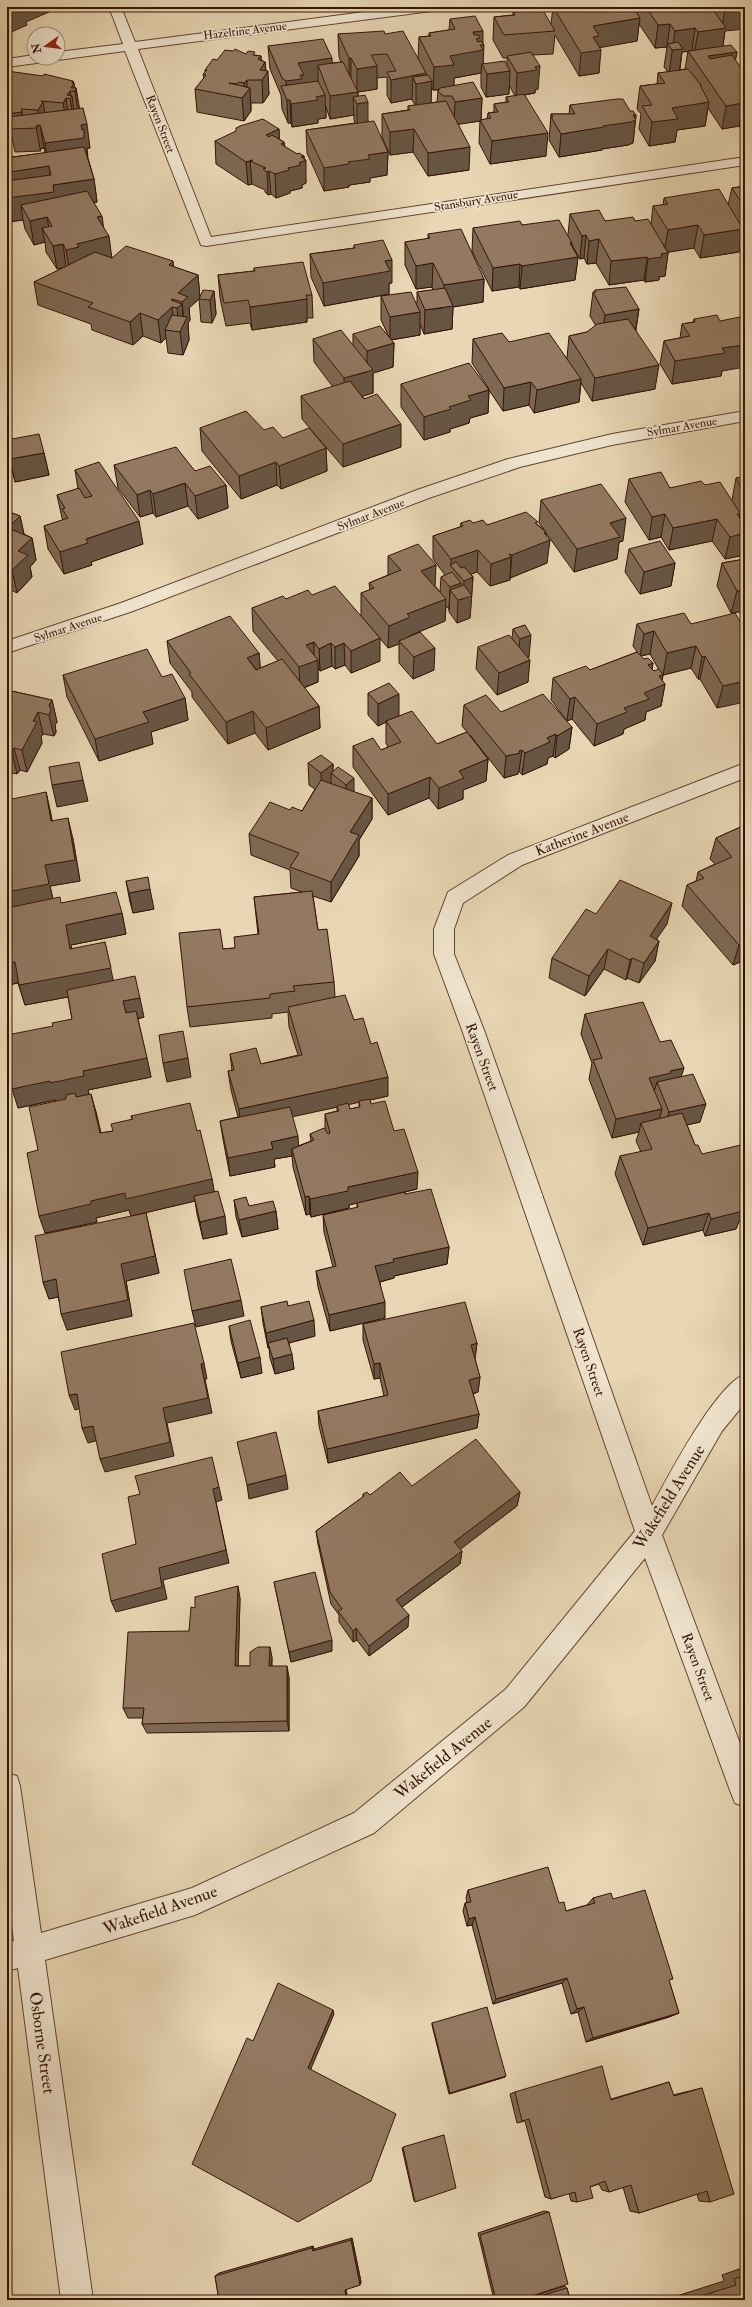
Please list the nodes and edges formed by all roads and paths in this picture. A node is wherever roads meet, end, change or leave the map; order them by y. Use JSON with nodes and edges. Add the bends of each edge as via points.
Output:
{"nodes":[{"id":1,"x":115,"y":7,"type":"edge"},
{"id":2,"x":432,"y":7,"type":"edge"},
{"id":3,"x":130,"y":46,"type":"junction"},
{"id":4,"x":66,"y":55,"type":"edge"},
{"id":5,"x":26,"y":60,"type":"edge"},
{"id":6,"x":7,"y":63,"type":"edge"},
{"id":7,"x":745,"y":161,"type":"edge"},
{"id":8,"x":206,"y":242,"type":"joint"},
{"id":9,"x":745,"y":416,"type":"edge"},
{"id":10,"x":7,"y":647,"type":"edge"},
{"id":11,"x":745,"y":770,"type":"edge"},
{"id":12,"x":444,"y":929,"type":"joint"},
{"id":13,"x":745,"y":1385,"type":"edge"},
{"id":14,"x":650,"y":1534,"type":"junction"},
{"id":15,"x":7,"y":1786,"type":"edge"},
{"id":16,"x":745,"y":1793,"type":"edge"},
{"id":17,"x":18,"y":1955,"type":"edge"},
{"id":18,"x":77,"y":2300,"type":"edge"}],
"edges":[{"from":1,"to":3,"type":"street","name":"Rayen Street"},
{"from":2,"to":3,"type":"street","name":"Hazeltine Avenue"},
{"from":3,"to":4,"type":"street","name":"Hazeltine Avenue"},
{"from":3,"to":8,"type":"street","name":"Rayen Street"},
{"from":5,"to":6,"type":"street"},
{"from":7,"to":8,"type":"street","name":"Stansbury Avenue"},
{"from":9,"to":10,"type":"street","name":"Sylmar Avenue","via":[[596,442],[484,472],[115,612]]},
{"from":11,"to":12,"type":"street","name":"Katherine Avenue","via":[[515,860],[455,898]]},
{"from":12,"to":14,"type":"street","name":"Rayen Street","via":[[444,954],[476,1038]]},
{"from":13,"to":14,"type":"street","name":"Wakefield Avenue","via":[[714,1423]]},
{"from":14,"to":16,"type":"street","name":"Rayen Street"},
{"from":14,"to":17,"type":"street","name":"Wakefield Avenue","via":[[515,1698],[364,1823],[195,1901]]},
{"from":15,"to":17,"type":"street","name":"Osborne Street"},
{"from":17,"to":18,"type":"street","name":"Osborne Street"}]}
